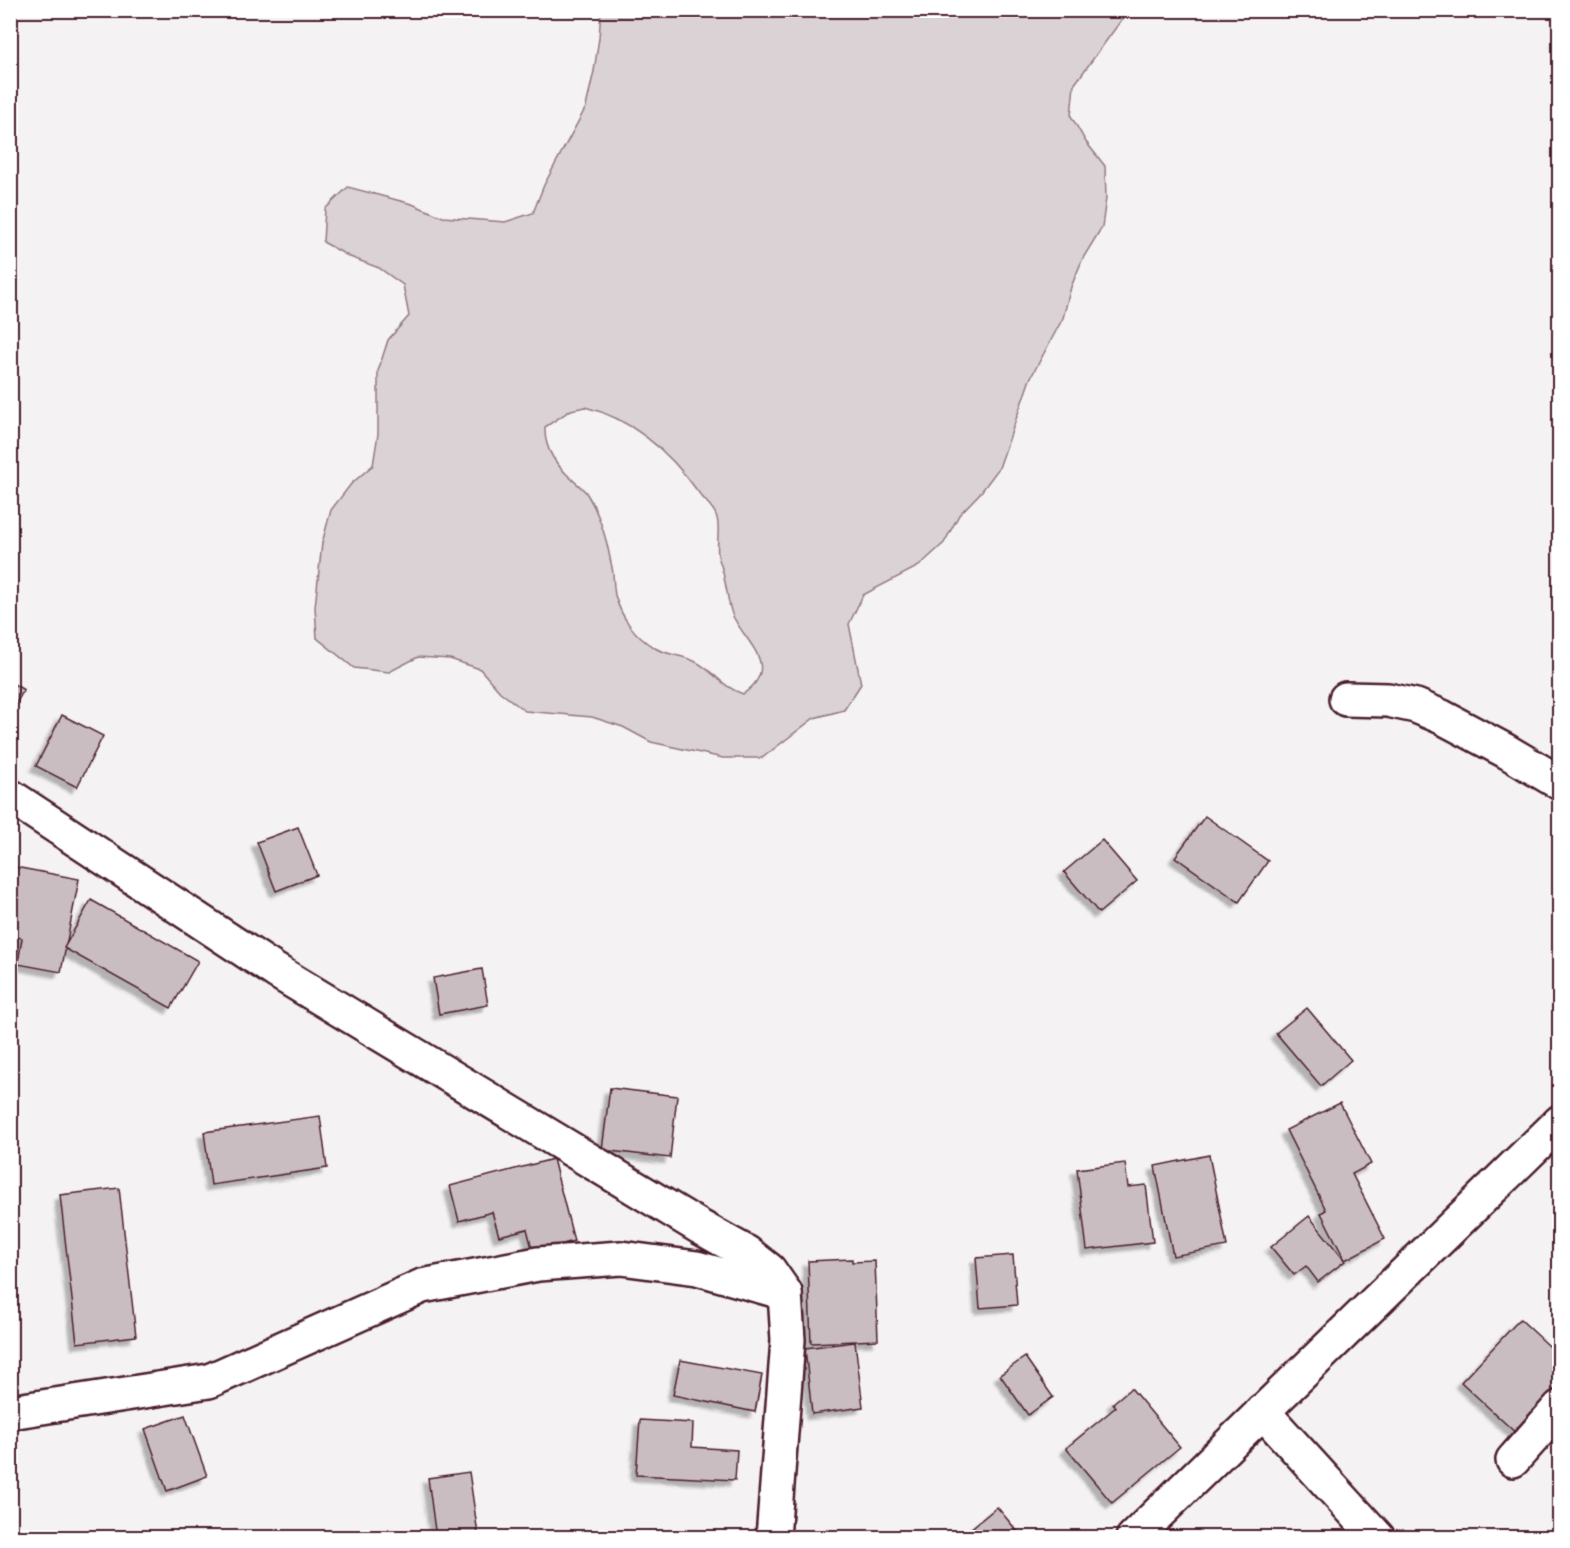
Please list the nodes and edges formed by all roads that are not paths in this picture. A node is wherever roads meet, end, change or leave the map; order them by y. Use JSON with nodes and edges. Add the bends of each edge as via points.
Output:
{"nodes":[{"id":1,"x":1346,"y":699,"type":"dead end"},
{"id":2,"x":1560,"y":783,"type":"edge"},
{"id":3,"x":10,"y":796,"type":"edge"},
{"id":4,"x":1560,"y":1122,"type":"edge"},
{"id":5,"x":785,"y":1293,"type":"junction"},
{"id":6,"x":1560,"y":1407,"type":"edge"},
{"id":7,"x":1262,"y":1411,"type":"junction"},
{"id":8,"x":10,"y":1412,"type":"edge"},
{"id":9,"x":1513,"y":1460,"type":"dead end"},
{"id":10,"x":773,"y":1538,"type":"edge"},
{"id":11,"x":1133,"y":1538,"type":"edge"},
{"id":12,"x":1378,"y":1538,"type":"edge"}],
"edges":[{"from":1,"to":2,"type":"street","via":[[1388,700],[1416,706]]},
{"from":3,"to":5,"type":"street","via":[[276,971],[747,1254],[769,1270]]},
{"from":4,"to":7,"type":"street"},
{"from":5,"to":8,"type":"street","via":[[697,1268],[621,1258],[538,1264],[422,1286],[209,1381]]},
{"from":5,"to":10,"type":"street","via":[[788,1340]]},
{"from":6,"to":9,"type":"street"},
{"from":7,"to":11,"type":"street"},
{"from":7,"to":12,"type":"street"}]}
